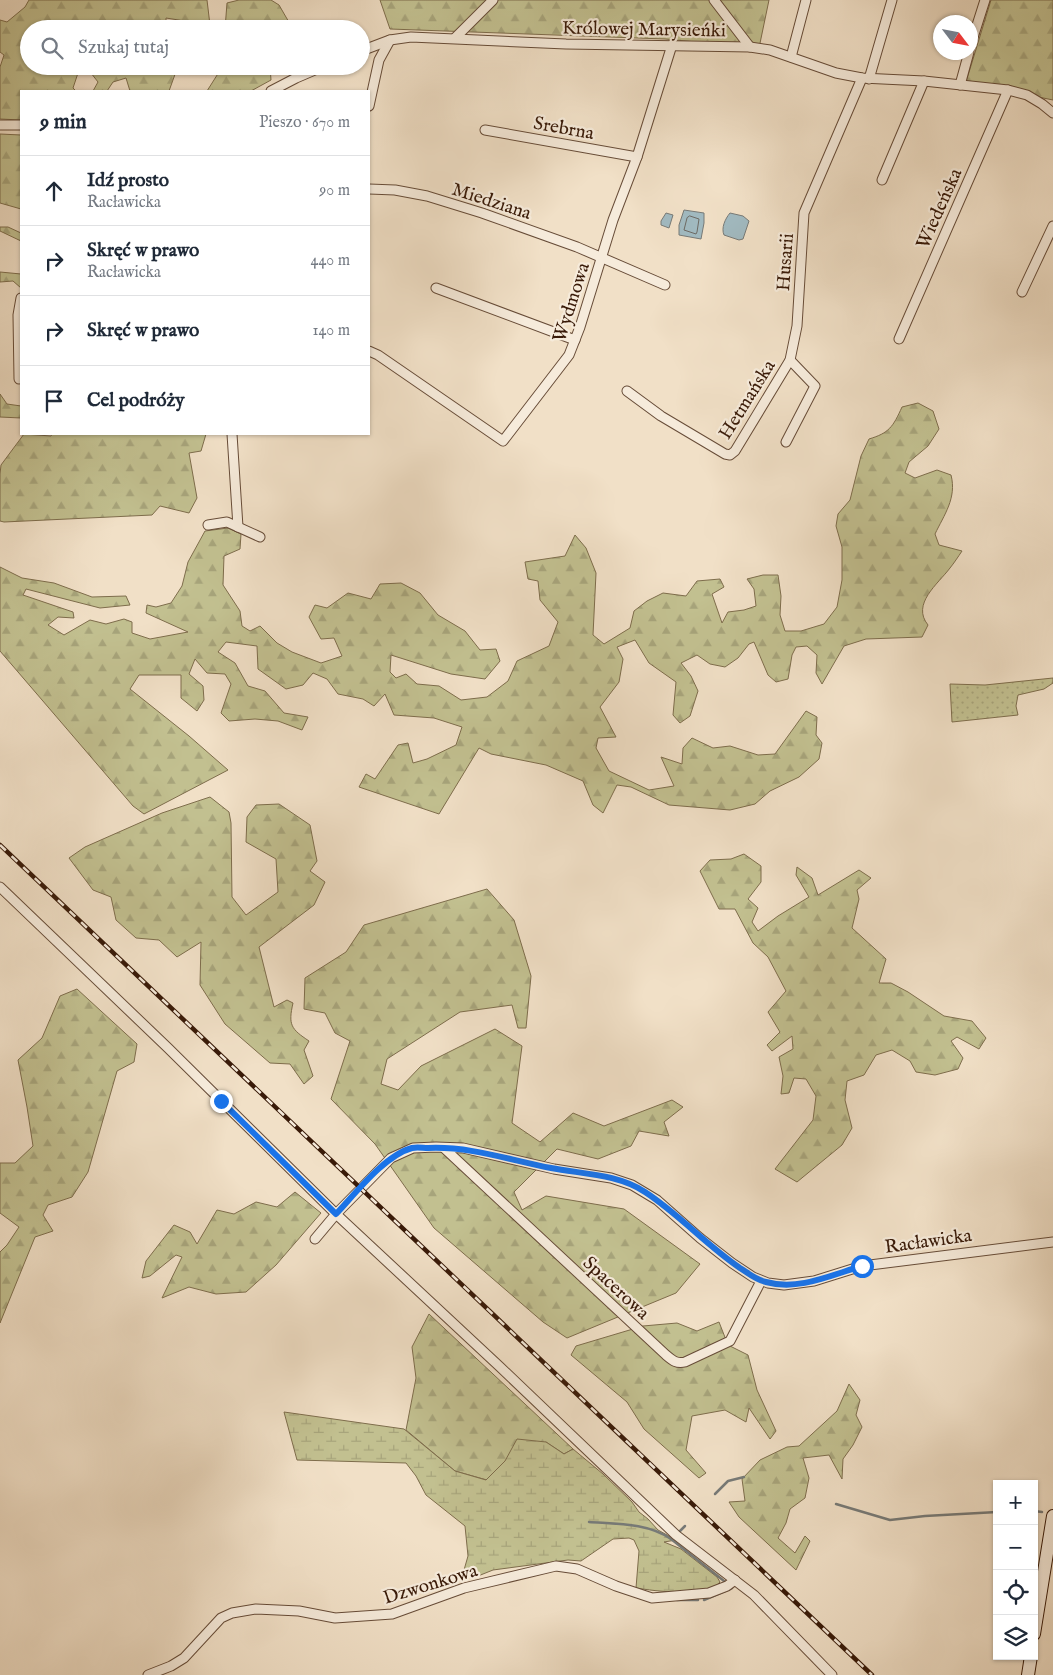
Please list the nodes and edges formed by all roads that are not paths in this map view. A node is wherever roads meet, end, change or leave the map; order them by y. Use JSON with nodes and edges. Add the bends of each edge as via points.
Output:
{"nodes":[{"id":1,"x":493,"y":0,"type":"edge"},
{"id":2,"x":714,"y":0,"type":"edge"},
{"id":3,"x":806,"y":0,"type":"edge"},
{"id":4,"x":892,"y":0,"type":"edge"},
{"id":5,"x":984,"y":0,"type":"edge"},
{"id":6,"x":978,"y":20,"type":"edge"},
{"id":7,"x":455,"y":38,"type":"junction"},
{"id":8,"x":390,"y":40,"type":"junction"},
{"id":9,"x":672,"y":45,"type":"junction"},
{"id":10,"x":750,"y":47,"type":"junction"},
{"id":11,"x":370,"y":48,"type":"edge"},
{"id":12,"x":791,"y":57,"type":"junction"},
{"id":13,"x":967,"y":60,"type":"edge"},
{"id":14,"x":303,"y":75,"type":"edge"},
{"id":15,"x":866,"y":79,"type":"junction"},
{"id":16,"x":924,"y":81,"type":"junction"},
{"id":17,"x":960,"y":84,"type":"junction"},
{"id":18,"x":273,"y":90,"type":"edge"},
{"id":19,"x":1008,"y":90,"type":"junction"},
{"id":20,"x":370,"y":101,"type":"edge"},
{"id":21,"x":1053,"y":113,"type":"edge"},
{"id":22,"x":0,"y":125,"type":"edge"},
{"id":23,"x":20,"y":125,"type":"edge"},
{"id":24,"x":485,"y":130,"type":"dead end"},
{"id":25,"x":637,"y":157,"type":"junction"},
{"id":26,"x":882,"y":180,"type":"dead end"},
{"id":27,"x":370,"y":189,"type":"edge"},
{"id":28,"x":1053,"y":226,"type":"edge"},
{"id":29,"x":602,"y":257,"type":"junction"},
{"id":30,"x":665,"y":285,"type":"dead end"},
{"id":31,"x":436,"y":288,"type":"dead end"},
{"id":32,"x":1022,"y":292,"type":"dead end"},
{"id":33,"x":20,"y":304,"type":"edge"},
{"id":34,"x":899,"y":339,"type":"dead end"},
{"id":35,"x":574,"y":340,"type":"junction"},
{"id":36,"x":370,"y":351,"type":"edge"},
{"id":37,"x":790,"y":360,"type":"junction"},
{"id":38,"x":19,"y":378,"type":"dead end"},
{"id":39,"x":628,"y":391,"type":"dead end"},
{"id":40,"x":232,"y":435,"type":"edge"},
{"id":41,"x":786,"y":442,"type":"dead end"},
{"id":42,"x":208,"y":525,"type":"dead end"},
{"id":43,"x":238,"y":526,"type":"junction"},
{"id":44,"x":260,"y":537,"type":"dead end"},
{"id":45,"x":0,"y":887,"type":"edge"},
{"id":46,"x":444,"y":1148,"type":"junction"},
{"id":47,"x":336,"y":1214,"type":"junction"},
{"id":48,"x":316,"y":1239,"type":"dead end"},
{"id":49,"x":1053,"y":1242,"type":"edge"},
{"id":50,"x":761,"y":1281,"type":"junction"},
{"id":51,"x":1053,"y":1516,"type":"edge"},
{"id":52,"x":735,"y":1580,"type":"junction"},
{"id":53,"x":1037,"y":1615,"type":"edge"},
{"id":54,"x":1030,"y":1660,"type":"edge"},
{"id":55,"x":148,"y":1675,"type":"edge"},
{"id":56,"x":832,"y":1675,"type":"edge"},
{"id":57,"x":1028,"y":1675,"type":"edge"}],
"edges":[{"from":1,"to":7,"type":"street"},
{"from":2,"to":10,"type":"street"},
{"from":3,"to":12,"type":"street"},
{"from":4,"to":15,"type":"street","name":"Husarii"},
{"from":5,"to":6,"type":"street"},
{"from":7,"to":8,"type":"street","name":"Królowej Marysieńki"},
{"from":7,"to":9,"type":"street","name":"Królowej Marysieńki"},
{"from":8,"to":11,"type":"street","name":"Królowej Marysieńki"},
{"from":8,"to":20,"type":"street","via":[[379,60]]},
{"from":9,"to":10,"type":"street","name":"Królowej Marysieńki"},
{"from":9,"to":25,"type":"street","name":"Wydmowa"},
{"from":10,"to":12,"type":"street","name":"Królowej Marysieńki"},
{"from":12,"to":15,"type":"street","name":"Królowej Marysieńki","via":[[836,73]]},
{"from":13,"to":17,"type":"street"},
{"from":14,"to":18,"type":"street"},
{"from":15,"to":16,"type":"street","name":"Królowej Marysieńki"},
{"from":15,"to":37,"type":"street","name":"Husarii","via":[[804,213],[797,326]]},
{"from":16,"to":17,"type":"street","name":"Królowej Marysieńki"},
{"from":16,"to":26,"type":"street"},
{"from":17,"to":19,"type":"street","name":"Królowej Marysieńki"},
{"from":19,"to":21,"type":"street","name":"Królowej Marysieńki","via":[[1027,95]]},
{"from":19,"to":34,"type":"street","name":"Wiedeńska"},
{"from":22,"to":23,"type":"street"},
{"from":24,"to":25,"type":"street","name":"Srebrna"},
{"from":25,"to":29,"type":"street","name":"Wydmowa"},
{"from":27,"to":29,"type":"street","name":"Miedziana","via":[[427,196],[536,231]]},
{"from":28,"to":32,"type":"street"},
{"from":29,"to":30,"type":"street","name":"Miedziana"},
{"from":29,"to":35,"type":"street","name":"Wydmowa"},
{"from":31,"to":35,"type":"street"},
{"from":33,"to":38,"type":"street"},
{"from":35,"to":36,"type":"street","name":"Wydmowa","via":[[569,355],[503,441]]},
{"from":37,"to":39,"type":"street","name":"Hetmańska","via":[[735,451],[730,454],[661,416]]},
{"from":37,"to":41,"type":"street","via":[[815,386]]},
{"from":40,"to":43,"type":"street"},
{"from":42,"to":43,"type":"street","via":[[227,522]]},
{"from":43,"to":44,"type":"street"},
{"from":45,"to":47,"type":"street"},
{"from":46,"to":47,"type":"street","name":"Racławicka","via":[[412,1148],[391,1158]]},
{"from":46,"to":50,"type":"street","name":"Racławicka","via":[[463,1148],[632,1185],[657,1200],[732,1263]]},
{"from":46,"to":50,"type":"street","name":"Spacerowa","via":[[675,1362],[685,1362],[730,1341]]},
{"from":47,"to":48,"type":"street","name":"Racławicka"},
{"from":47,"to":52,"type":"street","via":[[660,1520]]},
{"from":49,"to":50,"type":"street","name":"Racławicka","via":[[862,1266],[796,1284]]},
{"from":51,"to":53,"type":"main road"},
{"from":52,"to":55,"type":"street","name":"Dzwonkowa","via":[[701,1595],[652,1598],[578,1569],[556,1566],[464,1588],[392,1614],[335,1618],[299,1610],[232,1613],[221,1618],[178,1662]]},
{"from":52,"to":56,"type":"street","via":[[765,1605]]},
{"from":54,"to":57,"type":"main road"}]}
